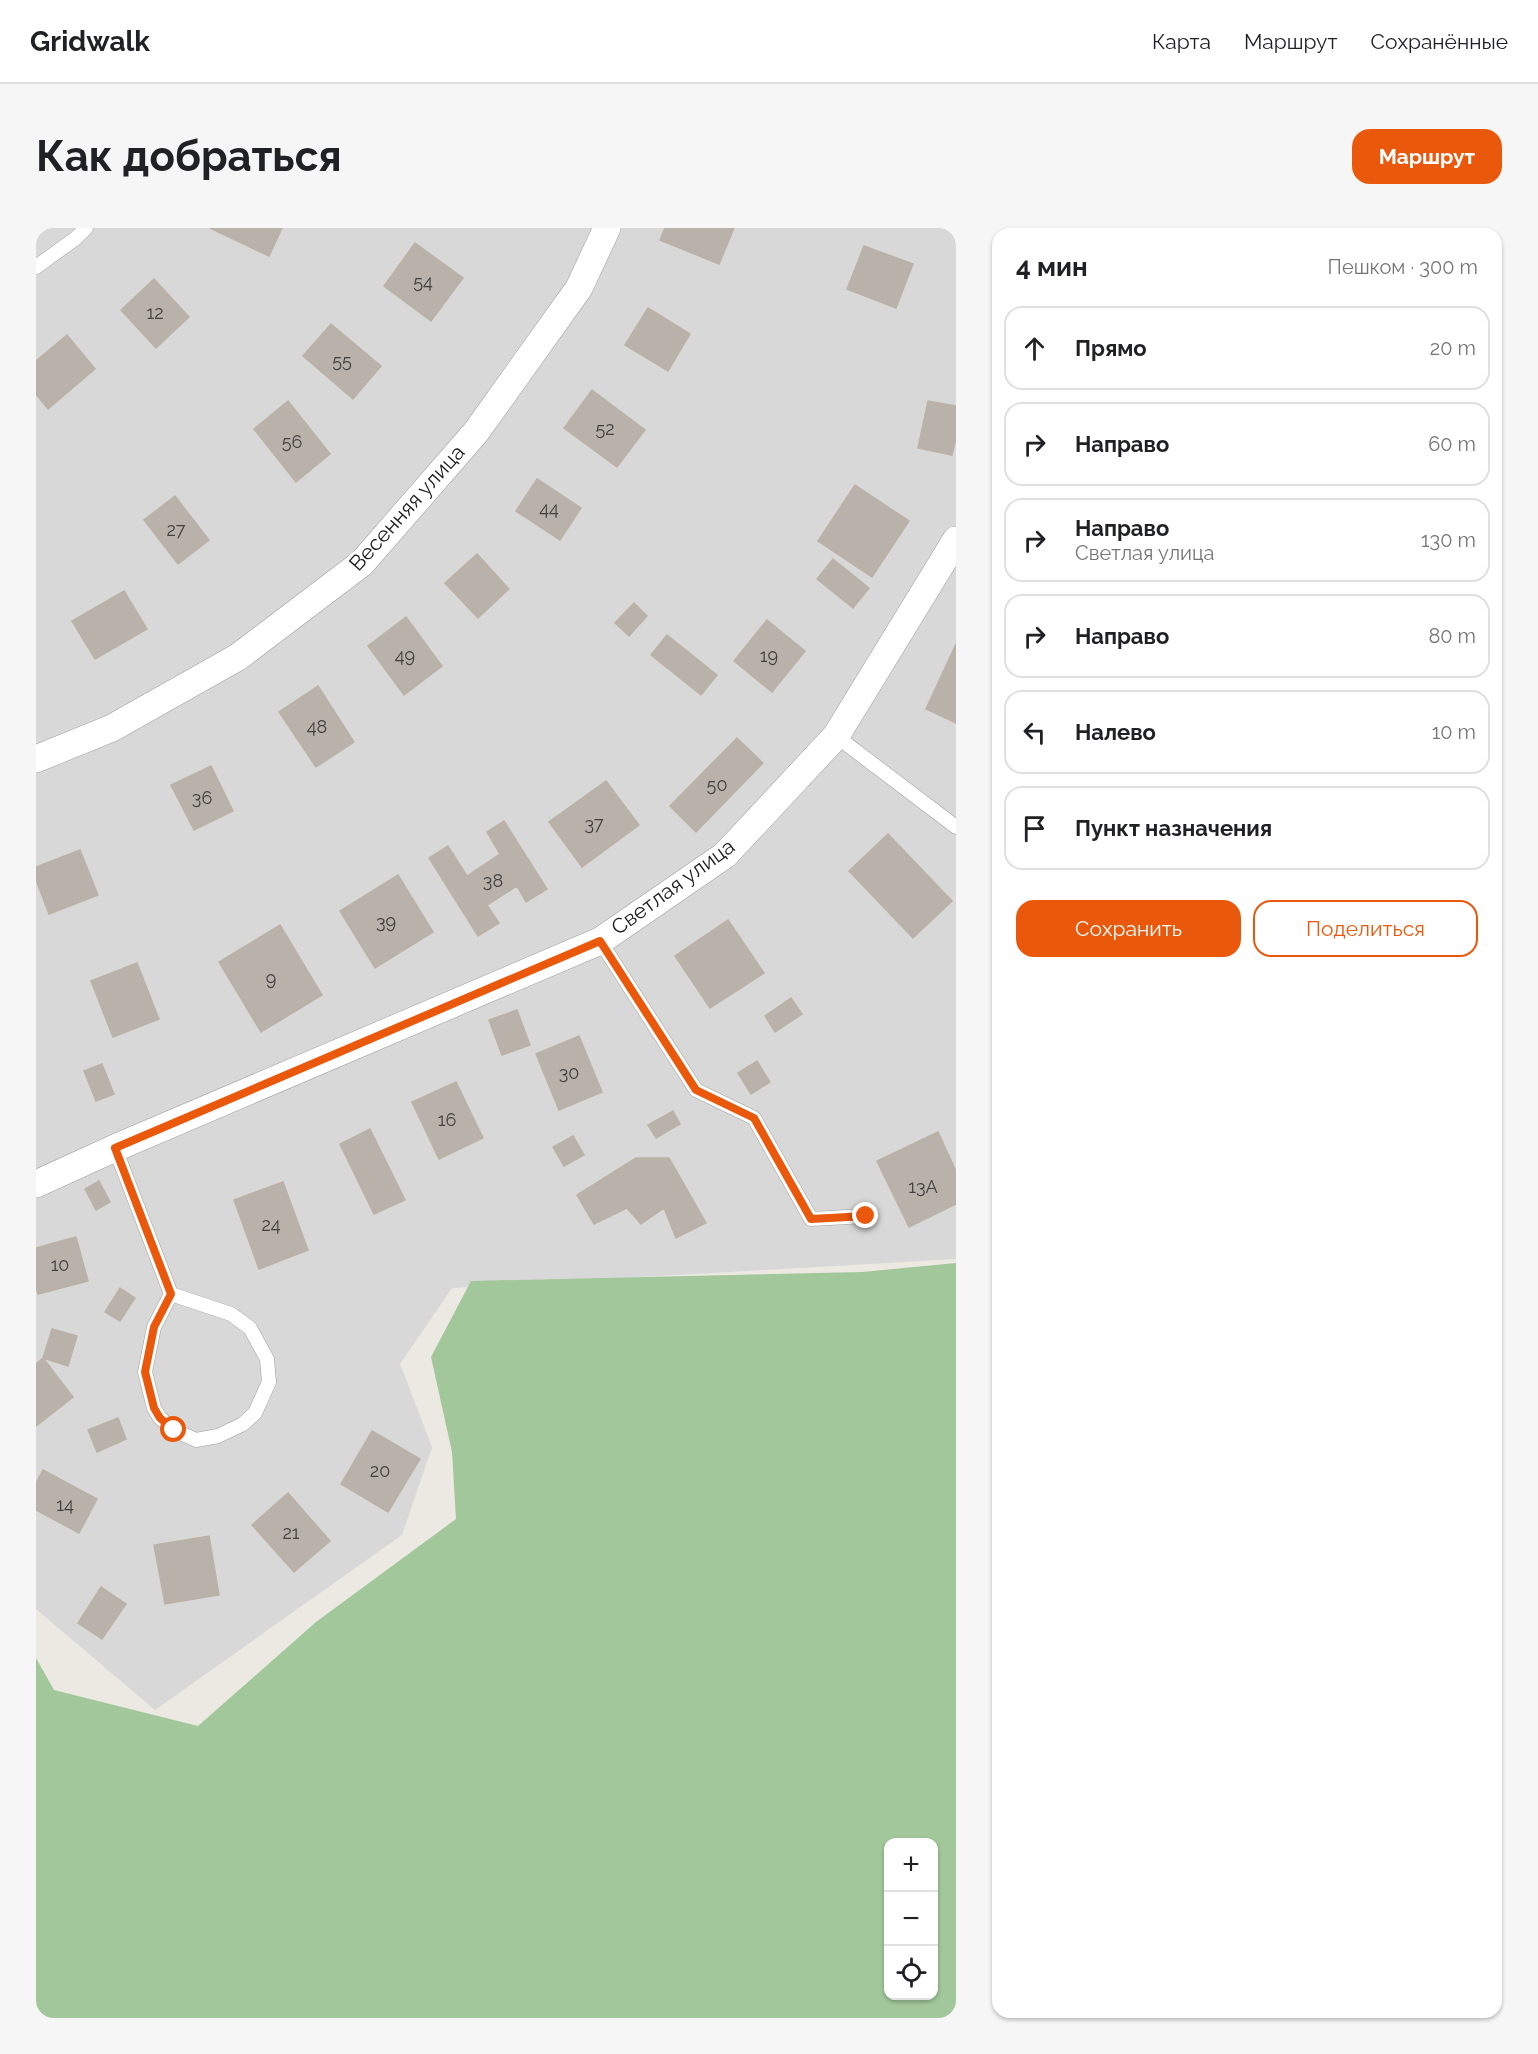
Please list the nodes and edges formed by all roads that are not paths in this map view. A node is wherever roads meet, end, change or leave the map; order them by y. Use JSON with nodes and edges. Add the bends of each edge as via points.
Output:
{"nodes":[{"id":1,"x":86,"y":228,"type":"edge"},
{"id":2,"x":607,"y":228,"type":"edge"},
{"id":3,"x":36,"y":267,"type":"edge"},
{"id":4,"x":956,"y":540,"type":"edge"},
{"id":5,"x":836,"y":736,"type":"junction"},
{"id":6,"x":36,"y":759,"type":"edge"},
{"id":7,"x":956,"y":827,"type":"edge"},
{"id":8,"x":600,"y":941,"type":"junction"},
{"id":9,"x":115,"y":1148,"type":"junction"},
{"id":10,"x":36,"y":1184,"type":"edge"},
{"id":11,"x":866,"y":1216,"type":"dead end"},
{"id":12,"x":171,"y":1294,"type":"junction"}],
"edges":[{"from":1,"to":3,"type":"lane"},
{"from":2,"to":6,"type":"street","name":"Весенняя улица","via":[[579,288],[476,432],[362,563],[237,657],[112,728]]},
{"from":4,"to":5,"type":"street","name":"Светлая улица"},
{"from":5,"to":7,"type":"lane"},
{"from":5,"to":8,"type":"street","name":"Светлая улица","via":[[725,855]]},
{"from":8,"to":9,"type":"street","name":"Светлая улица"},
{"from":8,"to":11,"type":"lane","via":[[696,1090],[754,1118],[811,1219]]},
{"from":9,"to":10,"type":"street","name":"Светлая улица"},
{"from":9,"to":12,"type":"lane"},
{"from":12,"to":12,"type":"lane","via":[[231,1314],[250,1328],[267,1359],[269,1382],[255,1413],[243,1424],[218,1436],[196,1440],[174,1430],[154,1408],[145,1372],[154,1327]]}]}
